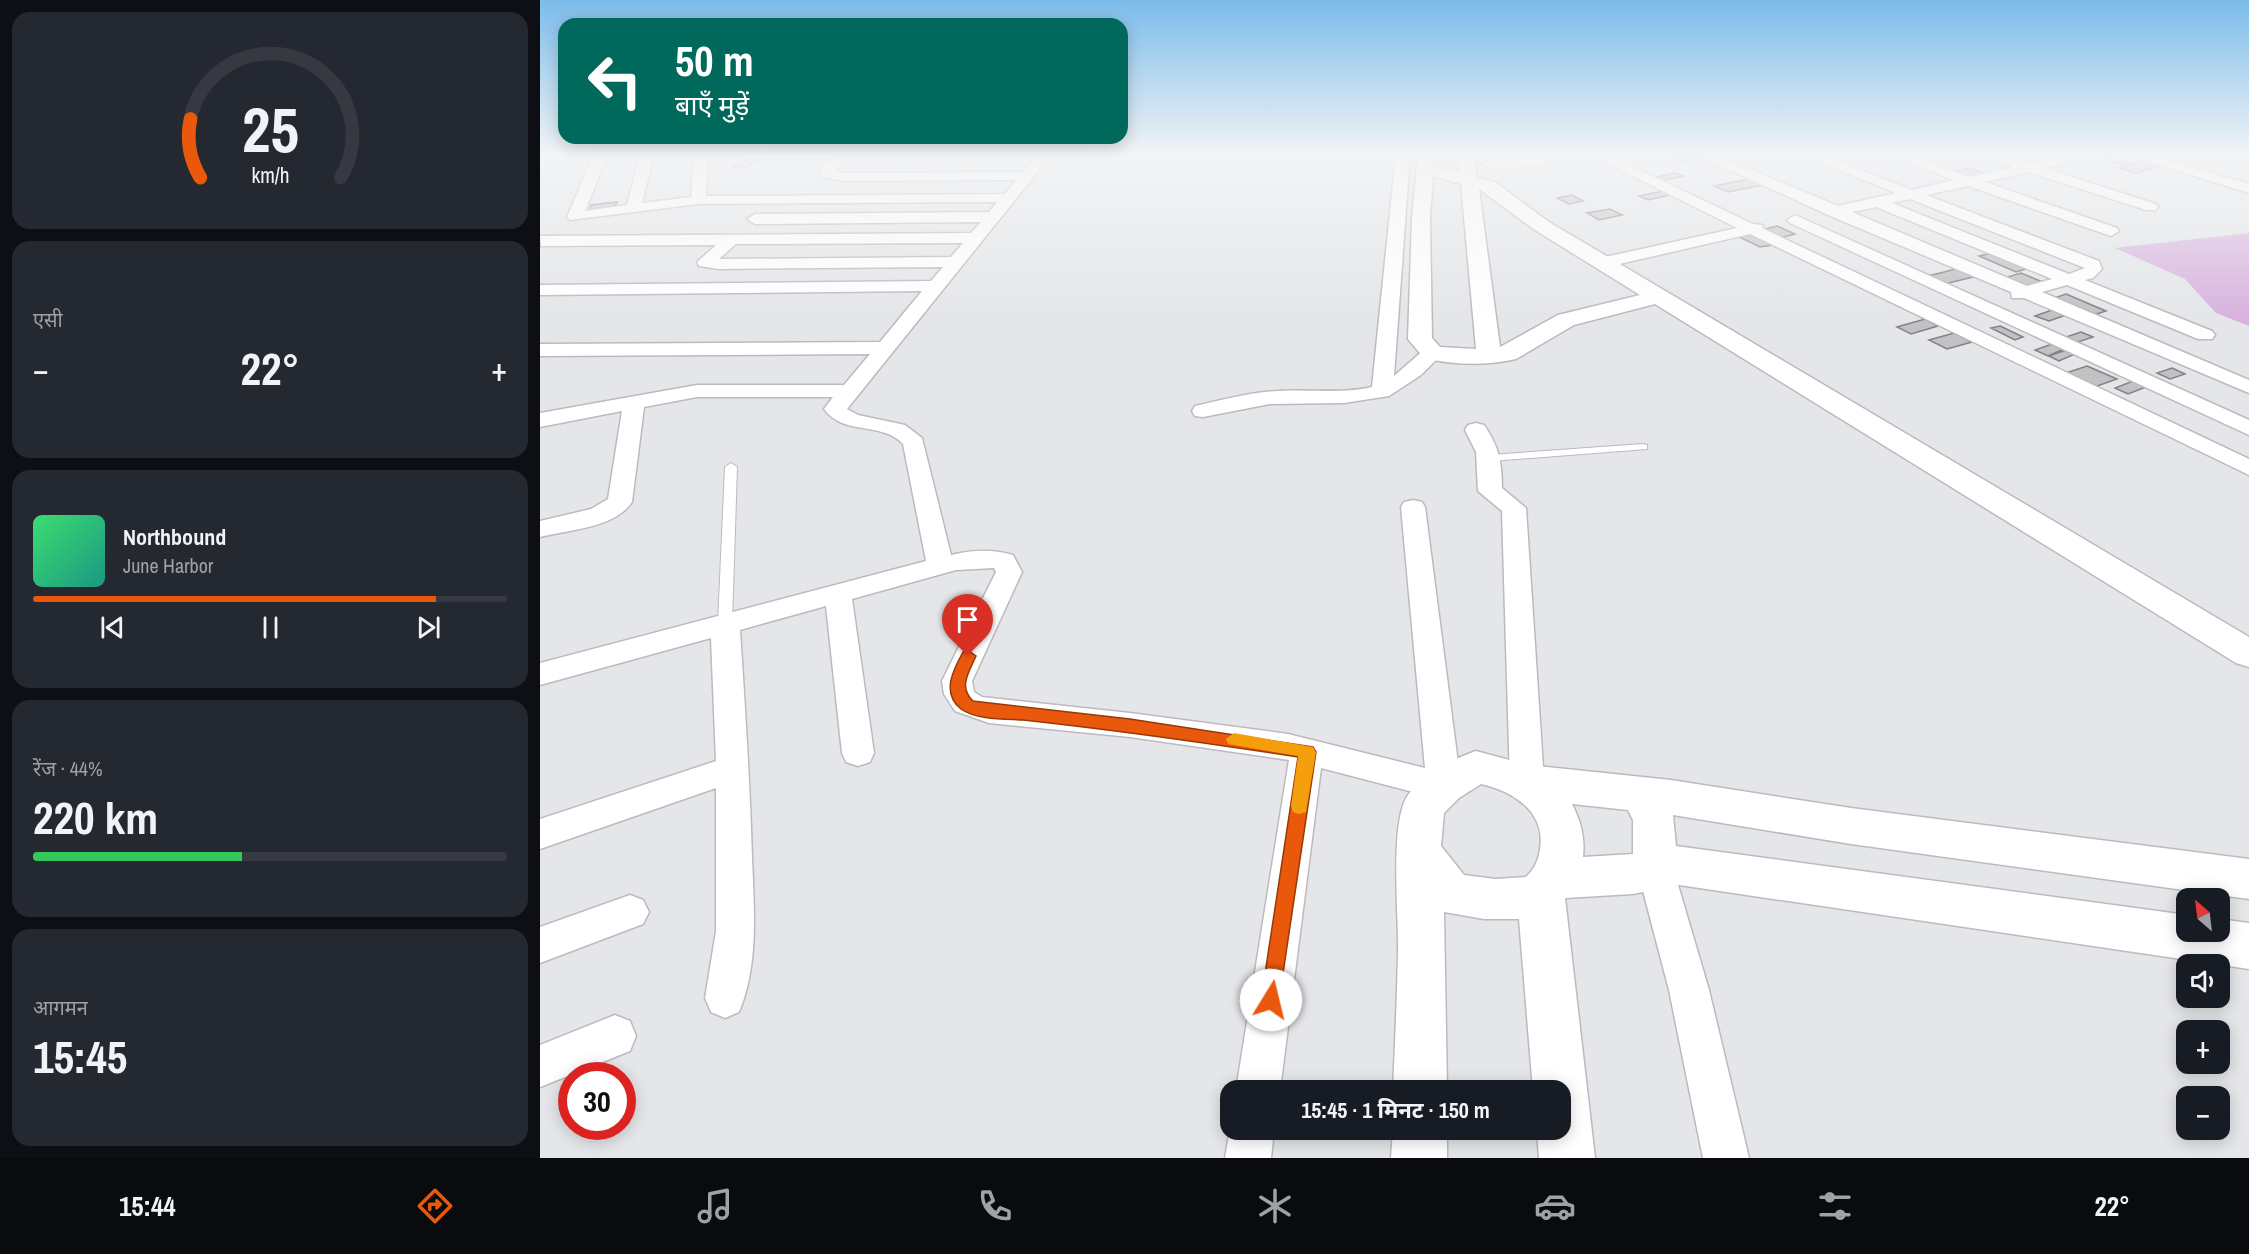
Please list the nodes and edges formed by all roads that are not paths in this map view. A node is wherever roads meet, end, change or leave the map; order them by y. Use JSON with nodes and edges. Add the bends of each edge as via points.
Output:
{"nodes":[{"id":1,"x":579,"y":208,"type":"edge"},
{"id":2,"x":640,"y":208,"type":"edge"},
{"id":3,"x":1002,"y":208,"type":"edge"},
{"id":4,"x":1398,"y":208,"type":"edge"},
{"id":5,"x":1422,"y":208,"type":"edge"},
{"id":6,"x":1484,"y":208,"type":"edge"},
{"id":7,"x":1521,"y":208,"type":"edge"},
{"id":8,"x":1708,"y":208,"type":"edge"},
{"id":9,"x":1829,"y":208,"type":"edge"},
{"id":10,"x":1849,"y":208,"type":"edge"},
{"id":11,"x":1892,"y":208,"type":"edge"},
{"id":12,"x":1947,"y":208,"type":"edge"},
{"id":13,"x":2046,"y":208,"type":"edge"},
{"id":14,"x":633,"y":209,"type":"joint"},
{"id":15,"x":1836,"y":211,"type":"junction"},
{"id":16,"x":994,"y":217,"type":"junction"},
{"id":17,"x":755,"y":219,"type":"dead end"},
{"id":18,"x":1784,"y":222,"type":"junction"},
{"id":19,"x":1752,"y":229,"type":"junction"},
{"id":20,"x":2111,"y":231,"type":"dead end"},
{"id":21,"x":977,"y":238,"type":"junction"},
{"id":22,"x":732,"y":240,"type":"junction"},
{"id":23,"x":541,"y":241,"type":"edge"},
{"id":24,"x":956,"y":262,"type":"junction"},
{"id":25,"x":1602,"y":263,"type":"junction"},
{"id":26,"x":2068,"y":280,"type":"junction"},
{"id":27,"x":936,"y":286,"type":"junction"},
{"id":28,"x":540,"y":290,"type":"edge"},
{"id":29,"x":2024,"y":292,"type":"junction"},
{"id":30,"x":1658,"y":297,"type":"junction"},
{"id":31,"x":1981,"y":304,"type":"junction"},
{"id":32,"x":1933,"y":318,"type":"junction"},
{"id":33,"x":2205,"y":335,"type":"dead end"},
{"id":34,"x":885,"y":348,"type":"junction"},
{"id":35,"x":540,"y":350,"type":"edge"},
{"id":36,"x":1432,"y":353,"type":"junction"},
{"id":37,"x":1489,"y":355,"type":"junction"},
{"id":38,"x":2249,"y":387,"type":"edge"},
{"id":39,"x":847,"y":391,"type":"junction"},
{"id":40,"x":1382,"y":392,"type":"junction"},
{"id":41,"x":634,"y":401,"type":"junction"},
{"id":42,"x":1203,"y":411,"type":"dead end"},
{"id":43,"x":540,"y":420,"type":"edge"},
{"id":44,"x":2249,"y":428,"type":"edge"},
{"id":45,"x":1476,"y":430,"type":"dead end"},
{"id":46,"x":1643,"y":447,"type":"dead end"},
{"id":47,"x":1491,"y":458,"type":"junction"},
{"id":48,"x":730,"y":467,"type":"dead end"},
{"id":49,"x":2249,"y":468,"type":"edge"},
{"id":50,"x":1413,"y":507,"type":"dead end"},
{"id":51,"x":540,"y":529,"type":"edge"},
{"id":52,"x":940,"y":566,"type":"junction"},
{"id":53,"x":838,"y":594,"type":"junction"},
{"id":54,"x":725,"y":623,"type":"junction"},
{"id":55,"x":2249,"y":654,"type":"edge"},
{"id":56,"x":540,"y":675,"type":"edge"},
{"id":57,"x":1307,"y":752,"type":"junction"},
{"id":58,"x":858,"y":753,"type":"dead end"},
{"id":59,"x":734,"y":769,"type":"junction"},
{"id":60,"x":1527,"y":782,"type":"junction"},
{"id":61,"x":1444,"y":786,"type":"junction"},
{"id":62,"x":1640,"y":793,"type":"junction"},
{"id":63,"x":540,"y":834,"type":"edge"},
{"id":64,"x":1419,"y":851,"type":"junction"},
{"id":65,"x":1655,"y":868,"type":"junction"},
{"id":66,"x":2249,"y":879,"type":"edge"},
{"id":67,"x":1546,"y":885,"type":"junction"},
{"id":68,"x":630,"y":912,"type":"dead end"},
{"id":69,"x":540,"y":945,"type":"edge"},
{"id":70,"x":2249,"y":946,"type":"edge"},
{"id":71,"x":725,"y":998,"type":"dead end"},
{"id":72,"x":615,"y":1036,"type":"dead end"},
{"id":73,"x":540,"y":1066,"type":"edge"},
{"id":74,"x":1259,"y":1080,"type":"edge"},
{"id":75,"x":1420,"y":1080,"type":"edge"},
{"id":76,"x":1251,"y":1140,"type":"edge"},
{"id":77,"x":1420,"y":1140,"type":"edge"},
{"id":78,"x":1248,"y":1158,"type":"edge"},
{"id":79,"x":1419,"y":1158,"type":"edge"},
{"id":80,"x":1568,"y":1158,"type":"edge"},
{"id":81,"x":1726,"y":1158,"type":"edge"}],
"edges":[{"from":1,"to":14,"type":"street","via":[[575,217]]},
{"from":2,"to":14,"type":"street"},
{"from":3,"to":16,"type":"street"},
{"from":4,"to":40,"type":"street"},
{"from":5,"to":36,"type":"street","via":[[1420,339]]},
{"from":6,"to":37,"type":"street"},
{"from":7,"to":25,"type":"street","via":[[1536,222]]},
{"from":8,"to":19,"type":"street"},
{"from":9,"to":15,"type":"street"},
{"from":10,"to":15,"type":"street"},
{"from":11,"to":26,"type":"street"},
{"from":12,"to":26,"type":"street","via":[[2093,265],[2094,269],[2087,274]]},
{"from":13,"to":20,"type":"street"},
{"from":15,"to":18,"type":"street"},
{"from":15,"to":29,"type":"street"},
{"from":16,"to":17,"type":"street"},
{"from":16,"to":21,"type":"street"},
{"from":18,"to":19,"type":"street"},
{"from":18,"to":31,"type":"street"},
{"from":19,"to":25,"type":"street"},
{"from":19,"to":32,"type":"street"},
{"from":21,"to":22,"type":"street"},
{"from":21,"to":24,"type":"street"},
{"from":22,"to":23,"type":"street"},
{"from":22,"to":24,"type":"street","via":[[705,262]]},
{"from":24,"to":27,"type":"street"},
{"from":25,"to":30,"type":"street"},
{"from":26,"to":29,"type":"street"},
{"from":26,"to":33,"type":"street"},
{"from":27,"to":28,"type":"street"},
{"from":27,"to":34,"type":"street"},
{"from":29,"to":31,"type":"street"},
{"from":29,"to":38,"type":"street"},
{"from":30,"to":37,"type":"street","via":[[1566,320],[1508,354]]},
{"from":30,"to":55,"type":"street"},
{"from":31,"to":32,"type":"street"},
{"from":31,"to":44,"type":"street"},
{"from":32,"to":49,"type":"street"},
{"from":34,"to":35,"type":"street"},
{"from":34,"to":39,"type":"street"},
{"from":36,"to":37,"type":"street"},
{"from":36,"to":40,"type":"street","via":[[1413,375]]},
{"from":39,"to":41,"type":"street","via":[[715,389]]},
{"from":39,"to":52,"type":"street","via":[[835,409],[838,413],[903,432],[914,443]]},
{"from":40,"to":42,"type":"street","via":[[1327,398],[1263,398]]},
{"from":41,"to":43,"type":"street"},
{"from":41,"to":51,"type":"street","via":[[620,502],[599,514]]},
{"from":45,"to":47,"type":"street","via":[[1486,442]]},
{"from":46,"to":47,"type":"lane"},
{"from":47,"to":60,"type":"street","via":[[1490,491],[1514,508]]},
{"from":48,"to":54,"type":"lane"},
{"from":50,"to":61,"type":"street"},
{"from":52,"to":53,"type":"street"},
{"from":52,"to":57,"type":"street","via":[[984,558],[1008,565],[1004,585],[957,681],[960,698],[968,706],[1187,732]]},
{"from":53,"to":54,"type":"street"},
{"from":53,"to":58,"type":"street"},
{"from":54,"to":56,"type":"street"},
{"from":54,"to":59,"type":"street"},
{"from":57,"to":61,"type":"street"},
{"from":57,"to":74,"type":"street"},
{"from":59,"to":63,"type":"street"},
{"from":59,"to":71,"type":"street","via":[[735,931]]},
{"from":60,"to":61,"type":"street","via":[[1502,771],[1476,766]]},
{"from":60,"to":62,"type":"street"},
{"from":60,"to":67,"type":"street","via":[[1547,799],[1560,821],[1564,847],[1557,871]]},
{"from":61,"to":64,"type":"street","via":[[1423,806]]},
{"from":62,"to":65,"type":"street","via":[[1654,819]]},
{"from":62,"to":66,"type":"street","via":[[1851,826]]},
{"from":64,"to":67,"type":"street","via":[[1451,894],[1513,899]]},
{"from":64,"to":75,"type":"street"},
{"from":65,"to":67,"type":"street"},
{"from":65,"to":70,"type":"street","via":[[1679,865]]},
{"from":65,"to":81,"type":"street","via":[[1689,990]]},
{"from":67,"to":80,"type":"street"},
{"from":68,"to":69,"type":"street"},
{"from":72,"to":73,"type":"street"},
{"from":76,"to":78,"type":"street"},
{"from":77,"to":79,"type":"street"}]}
